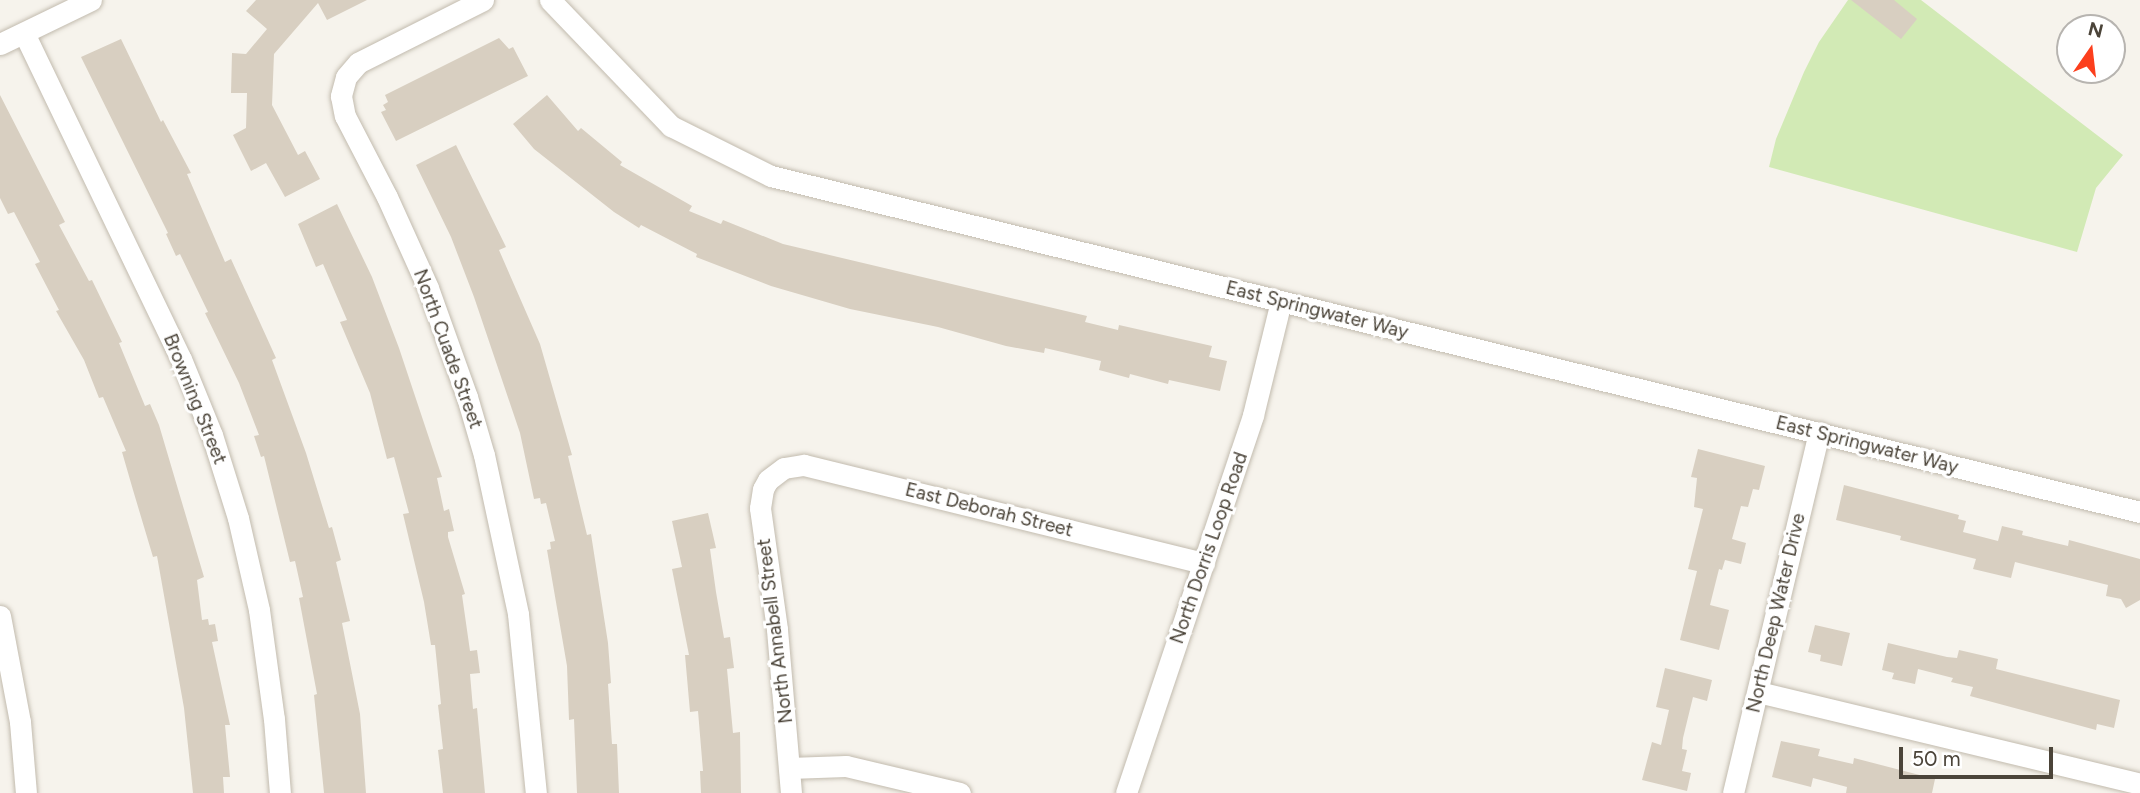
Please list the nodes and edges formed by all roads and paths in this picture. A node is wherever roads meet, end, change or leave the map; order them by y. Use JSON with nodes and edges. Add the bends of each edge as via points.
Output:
{"nodes":[{"id":1,"x":91,"y":0,"type":"edge"},
{"id":2,"x":483,"y":0,"type":"edge"},
{"id":3,"x":550,"y":0,"type":"edge"},
{"id":4,"x":24,"y":33,"type":"junction"},
{"id":5,"x":0,"y":44,"type":"edge"},
{"id":6,"x":1281,"y":301,"type":"junction"},
{"id":7,"x":1819,"y":432,"type":"junction"},
{"id":8,"x":775,"y":473,"type":"joint"},
{"id":9,"x":2140,"y":512,"type":"edge"},
{"id":10,"x":1204,"y":563,"type":"junction"},
{"id":11,"x":0,"y":616,"type":"edge"},
{"id":12,"x":1758,"y":692,"type":"junction"},
{"id":13,"x":789,"y":768,"type":"junction"},
{"id":14,"x":2140,"y":784,"type":"edge"},
{"id":15,"x":26,"y":793,"type":"edge"},
{"id":16,"x":280,"y":793,"type":"edge"},
{"id":17,"x":536,"y":793,"type":"edge"},
{"id":18,"x":791,"y":793,"type":"edge"},
{"id":19,"x":960,"y":793,"type":"edge"},
{"id":20,"x":1126,"y":793,"type":"edge"},
{"id":21,"x":1733,"y":793,"type":"edge"}],
"edges":[{"from":1,"to":4,"type":"street"},
{"from":2,"to":17,"type":"street","name":"North Cuade Street","via":[[358,62],[346,77],[341,96],[345,116],[428,288],[484,455],[518,614]]},
{"from":3,"to":6,"type":"street","name":"East Springwater Way","via":[[671,127],[771,176]]},
{"from":4,"to":5,"type":"street"},
{"from":4,"to":16,"type":"street","name":"Browning Street","via":[[181,359],[226,476],[259,610]]},
{"from":6,"to":7,"type":"street","name":"East Springwater Way"},
{"from":6,"to":10,"type":"street","name":"North Dorris Loop Road","via":[[1254,415]]},
{"from":7,"to":9,"type":"street","name":"East Springwater Way"},
{"from":7,"to":12,"type":"street","name":"North Deep Water Drive"},
{"from":8,"to":10,"type":"street","name":"East Deborah Street","via":[[804,465]]},
{"from":8,"to":13,"type":"street","name":"North Annabell Street","via":[[763,489],[760,509],[777,629]]},
{"from":10,"to":20,"type":"street","name":"North Dorris Loop Road"},
{"from":11,"to":15,"type":"street","via":[[18,710]]},
{"from":12,"to":14,"type":"street"},
{"from":12,"to":21,"type":"street","name":"North Deep Water Drive"},
{"from":13,"to":18,"type":"street","name":"North Annabell Street"},
{"from":13,"to":19,"type":"street","via":[[860,768]]}]}
